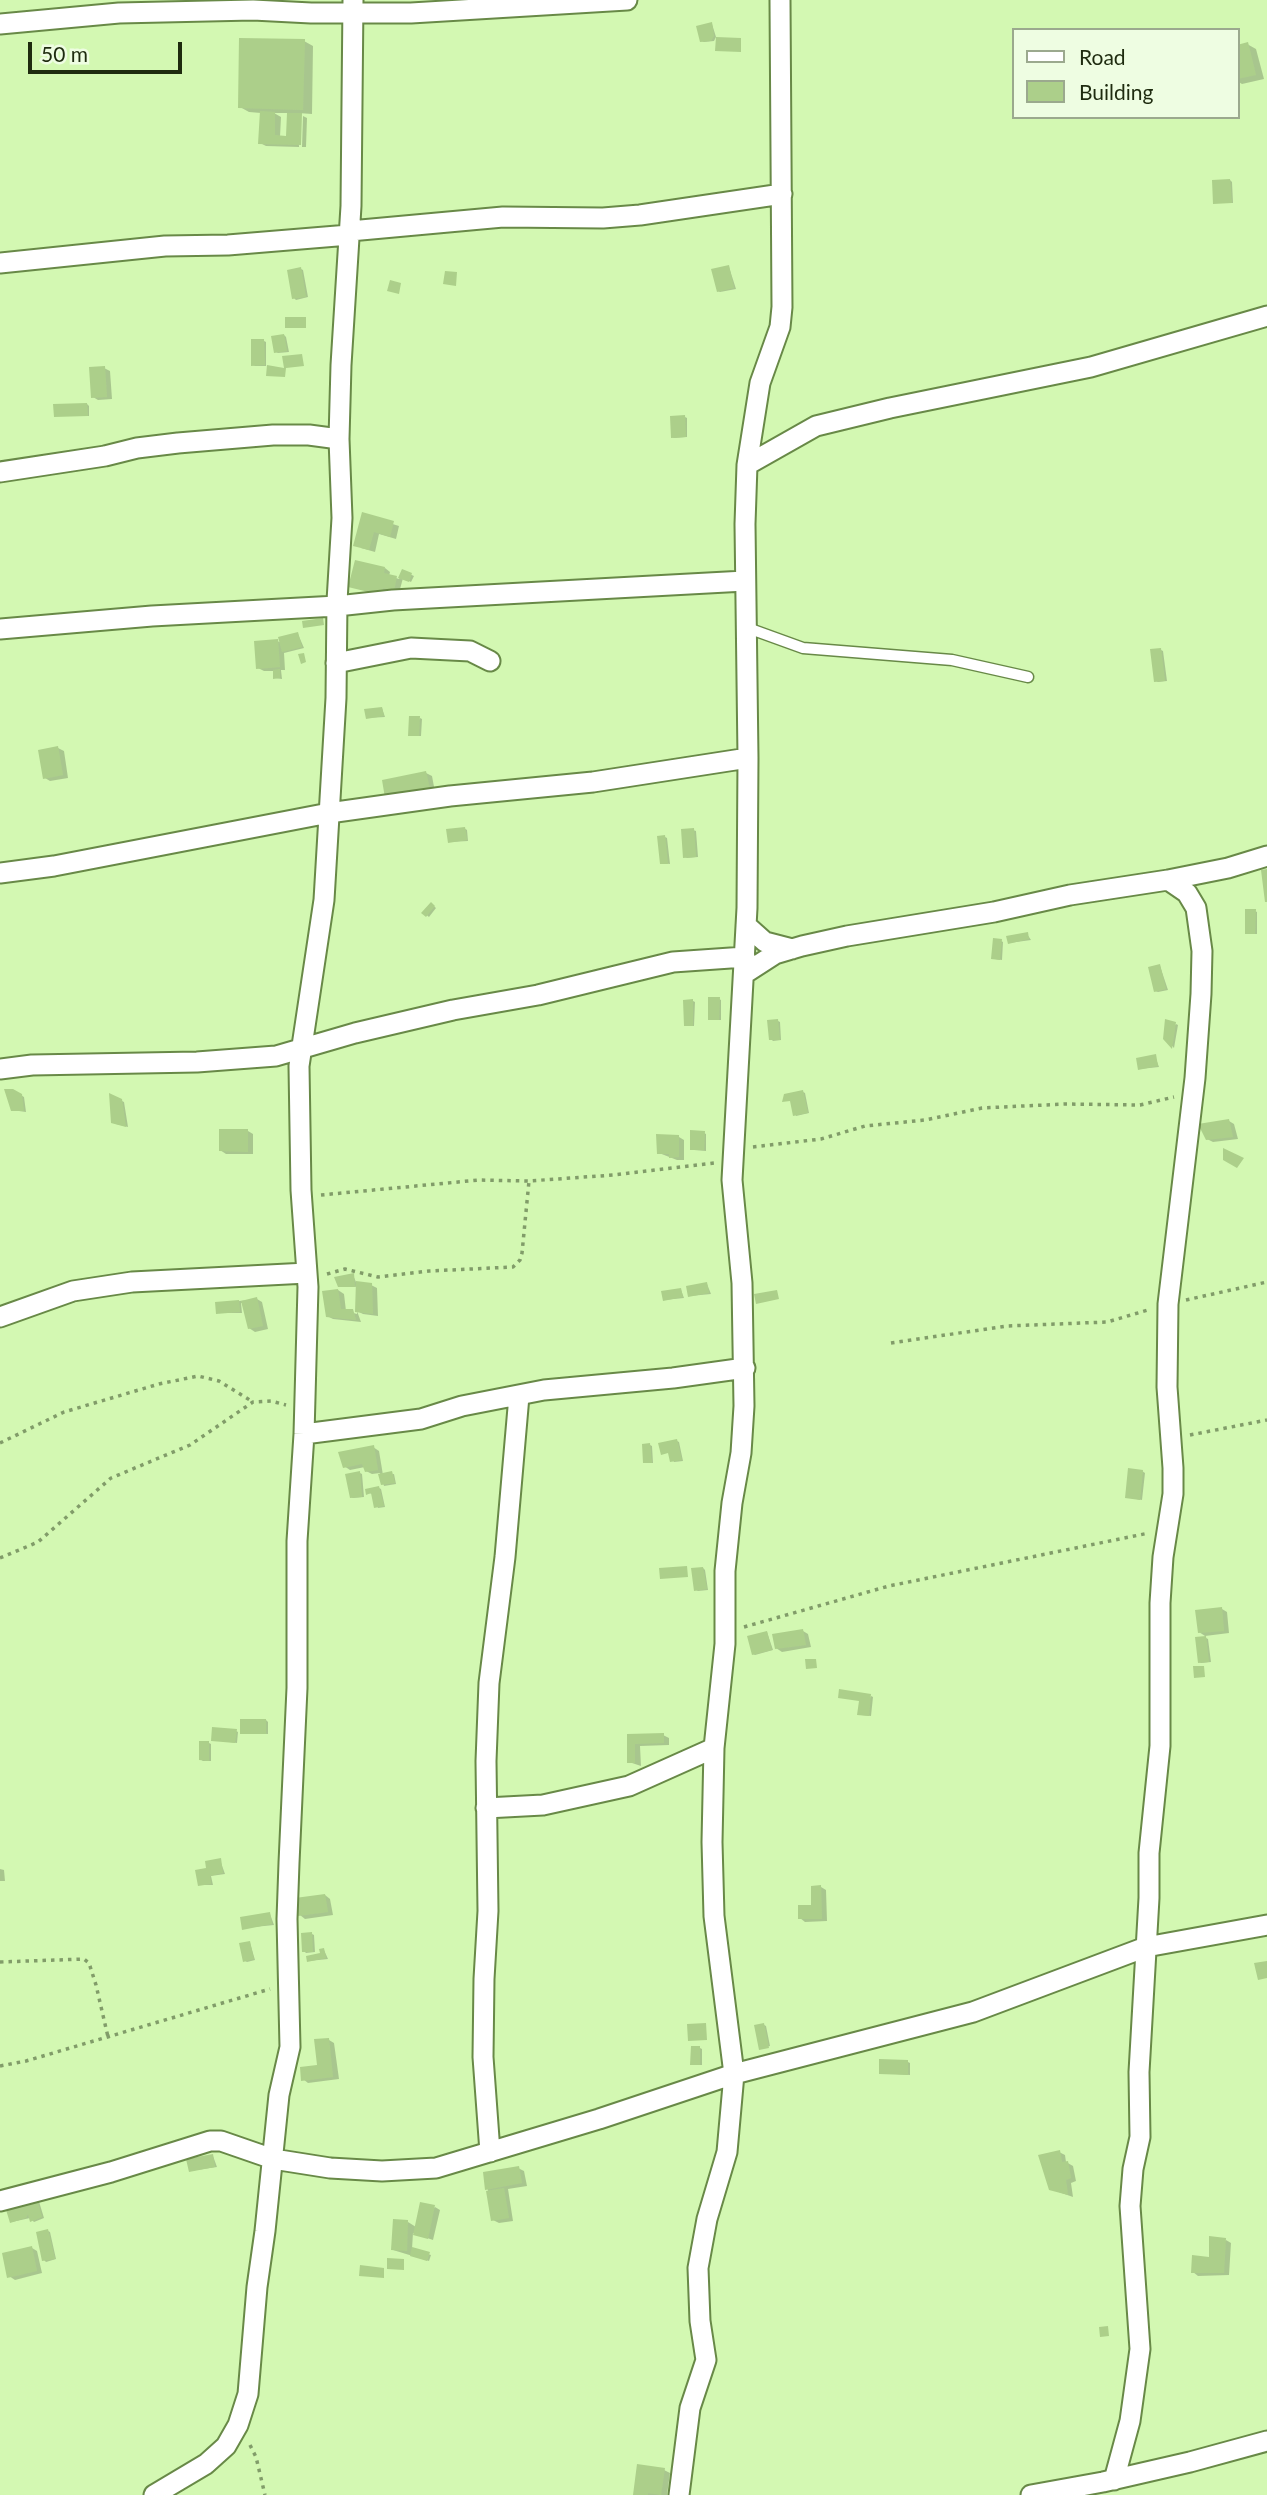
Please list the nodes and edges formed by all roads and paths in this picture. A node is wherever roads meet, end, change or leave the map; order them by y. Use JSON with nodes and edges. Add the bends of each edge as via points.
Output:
{"nodes":[{"id":1,"x":627,"y":0,"type":"edge"},
{"id":2,"x":780,"y":0,"type":"edge"},
{"id":3,"x":353,"y":6,"type":"edge"},
{"id":4,"x":0,"y":24,"type":"edge"},
{"id":5,"x":782,"y":194,"type":"junction"},
{"id":6,"x":350,"y":233,"type":"junction"},
{"id":7,"x":0,"y":263,"type":"edge"},
{"id":8,"x":1267,"y":316,"type":"edge"},
{"id":9,"x":340,"y":439,"type":"junction"},
{"id":10,"x":747,"y":465,"type":"junction"},
{"id":11,"x":0,"y":472,"type":"edge"},
{"id":12,"x":745,"y":581,"type":"junction"},
{"id":13,"x":337,"y":606,"type":"junction"},
{"id":14,"x":745,"y":627,"type":"junction"},
{"id":15,"x":0,"y":629,"type":"edge"},
{"id":16,"x":490,"y":661,"type":"dead end"},
{"id":17,"x":336,"y":663,"type":"junction"},
{"id":18,"x":1028,"y":677,"type":"dead end"},
{"id":19,"x":748,"y":758,"type":"junction"},
{"id":20,"x":329,"y":813,"type":"junction"},
{"id":21,"x":1267,"y":856,"type":"edge"},
{"id":22,"x":0,"y":873,"type":"edge"},
{"id":23,"x":1168,"y":880,"type":"junction"},
{"id":24,"x":746,"y":925,"type":"junction"},
{"id":25,"x":793,"y":949,"type":"junction"},
{"id":26,"x":744,"y":965,"type":"junction"},
{"id":27,"x":301,"y":1049,"type":"junction"},
{"id":28,"x":0,"y":1069,"type":"edge"},
{"id":29,"x":1193,"y":1093,"type":"junction"},
{"id":30,"x":734,"y":1154,"type":"junction"},
{"id":31,"x":529,"y":1181,"type":"junction"},
{"id":32,"x":301,"y":1197,"type":"junction"},
{"id":33,"x":307,"y":1280,"type":"junction"},
{"id":34,"x":1267,"y":1282,"type":"edge"},
{"id":35,"x":1168,"y":1304,"type":"junction"},
{"id":36,"x":0,"y":1317,"type":"edge"},
{"id":37,"x":891,"y":1343,"type":"dead end"},
{"id":38,"x":745,"y":1368,"type":"junction"},
{"id":39,"x":519,"y":1396,"type":"junction"},
{"id":40,"x":253,"y":1402,"type":"junction"},
{"id":41,"x":304,"y":1410,"type":"junction"},
{"id":42,"x":1267,"y":1420,"type":"edge"},
{"id":43,"x":304,"y":1434,"type":"junction"},
{"id":44,"x":1171,"y":1439,"type":"junction"},
{"id":45,"x":0,"y":1443,"type":"edge"},
{"id":46,"x":1168,"y":1530,"type":"junction"},
{"id":47,"x":0,"y":1558,"type":"edge"},
{"id":48,"x":726,"y":1632,"type":"junction"},
{"id":49,"x":714,"y":1748,"type":"junction"},
{"id":50,"x":486,"y":1808,"type":"junction"},
{"id":51,"x":1267,"y":1925,"type":"edge"},
{"id":52,"x":1146,"y":1947,"type":"junction"},
{"id":53,"x":0,"y":1962,"type":"edge"},
{"id":54,"x":290,"y":1982,"type":"junction"},
{"id":55,"x":108,"y":2037,"type":"junction"},
{"id":56,"x":0,"y":2066,"type":"edge"},
{"id":57,"x":734,"y":2074,"type":"junction"},
{"id":58,"x":490,"y":2152,"type":"junction"},
{"id":59,"x":273,"y":2159,"type":"junction"},
{"id":60,"x":0,"y":2200,"type":"edge"},
{"id":61,"x":238,"y":2425,"type":"junction"},
{"id":62,"x":1267,"y":2441,"type":"edge"},
{"id":63,"x":1114,"y":2480,"type":"junction"},
{"id":64,"x":154,"y":2495,"type":"edge"},
{"id":65,"x":265,"y":2495,"type":"edge"},
{"id":66,"x":679,"y":2495,"type":"edge"},
{"id":67,"x":1031,"y":2495,"type":"edge"}],
"edges":[{"from":1,"to":3,"type":"street","via":[[424,12]]},
{"from":2,"to":5,"type":"street"},
{"from":3,"to":4,"type":"street","via":[[311,13],[119,13]]},
{"from":3,"to":6,"type":"street"},
{"from":5,"to":6,"type":"street","via":[[640,215],[503,217]]},
{"from":5,"to":10,"type":"street","via":[[782,307],[760,383]]},
{"from":6,"to":7,"type":"street"},
{"from":6,"to":9,"type":"street"},
{"from":8,"to":10,"type":"street","via":[[1091,367],[816,426]]},
{"from":9,"to":11,"type":"street","via":[[273,435],[178,443]]},
{"from":9,"to":13,"type":"street"},
{"from":10,"to":12,"type":"street"},
{"from":12,"to":13,"type":"street"},
{"from":12,"to":14,"type":"street"},
{"from":13,"to":15,"type":"street"},
{"from":13,"to":17,"type":"street"},
{"from":14,"to":18,"type":"lane","via":[[803,648],[952,660]]},
{"from":14,"to":19,"type":"street"},
{"from":16,"to":17,"type":"street","via":[[470,651],[411,648]]},
{"from":17,"to":20,"type":"street"},
{"from":19,"to":20,"type":"street","via":[[593,782]]},
{"from":19,"to":24,"type":"street"},
{"from":20,"to":22,"type":"street"},
{"from":20,"to":27,"type":"street","via":[[324,900]]},
{"from":21,"to":23,"type":"street"},
{"from":23,"to":25,"type":"street"},
{"from":23,"to":29,"type":"street","via":[[1187,893],[1196,908],[1202,951]]},
{"from":24,"to":25,"type":"street","via":[[765,942]]},
{"from":24,"to":26,"type":"street"},
{"from":25,"to":26,"type":"street"},
{"from":26,"to":27,"type":"street","via":[[662,965],[355,1032]]},
{"from":26,"to":30,"type":"street"},
{"from":27,"to":28,"type":"street","via":[[247,1060]]},
{"from":27,"to":32,"type":"street"},
{"from":29,"to":30,"type":"path","via":[[1140,1105],[982,1108],[925,1121],[865,1126],[821,1139]]},
{"from":29,"to":35,"type":"street"},
{"from":30,"to":31,"type":"path","via":[[613,1175]]},
{"from":30,"to":38,"type":"street"},
{"from":31,"to":32,"type":"path","via":[[479,1180]]},
{"from":31,"to":33,"type":"path","via":[[522,1253],[513,1267],[378,1277],[345,1269]]},
{"from":32,"to":33,"type":"street"},
{"from":33,"to":36,"type":"street","via":[[132,1282],[73,1291]]},
{"from":33,"to":41,"type":"street"},
{"from":34,"to":35,"type":"path"},
{"from":35,"to":37,"type":"path","via":[[1107,1322],[1007,1326]]},
{"from":35,"to":44,"type":"street"},
{"from":38,"to":39,"type":"street"},
{"from":38,"to":48,"type":"street","via":[[741,1453],[725,1572]]},
{"from":39,"to":43,"type":"street","via":[[421,1419]]},
{"from":39,"to":50,"type":"street","via":[[489,1683]]},
{"from":40,"to":41,"type":"path","via":[[271,1401]]},
{"from":40,"to":45,"type":"path","via":[[219,1381],[198,1377],[64,1412]]},
{"from":40,"to":47,"type":"path","via":[[190,1445],[111,1478],[38,1542]]},
{"from":41,"to":43,"type":"street"},
{"from":42,"to":44,"type":"path"},
{"from":43,"to":54,"type":"street","via":[[288,1874]]},
{"from":44,"to":46,"type":"street","via":[[1173,1494]]},
{"from":46,"to":48,"type":"path","via":[[890,1586]]},
{"from":46,"to":52,"type":"street","via":[[1160,1603],[1160,1746],[1149,1853]]},
{"from":48,"to":49,"type":"street"},
{"from":49,"to":50,"type":"street","via":[[629,1786],[543,1805]]},
{"from":49,"to":57,"type":"street","via":[[715,1916]]},
{"from":50,"to":58,"type":"street","via":[[484,2057]]},
{"from":51,"to":52,"type":"street"},
{"from":52,"to":57,"type":"street","via":[[973,2012]]},
{"from":52,"to":63,"type":"street","via":[[1140,2137],[1130,2206],[1140,2349],[1130,2421]]},
{"from":53,"to":55,"type":"path","via":[[84,1959],[96,1985]]},
{"from":54,"to":55,"type":"path"},
{"from":54,"to":59,"type":"street","via":[[290,2047],[279,2095]]},
{"from":55,"to":56,"type":"path"},
{"from":57,"to":58,"type":"street"},
{"from":57,"to":66,"type":"street","via":[[727,2152],[698,2268],[706,2360],[690,2408]]},
{"from":58,"to":59,"type":"street","via":[[436,2168],[382,2171]]},
{"from":59,"to":60,"type":"street","via":[[210,2141]]},
{"from":59,"to":61,"type":"street","via":[[247,2394]]},
{"from":61,"to":64,"type":"street","via":[[226,2446],[206,2464]]},
{"from":61,"to":65,"type":"path","via":[[256,2457]]},
{"from":62,"to":63,"type":"street"},
{"from":63,"to":67,"type":"street"}]}
